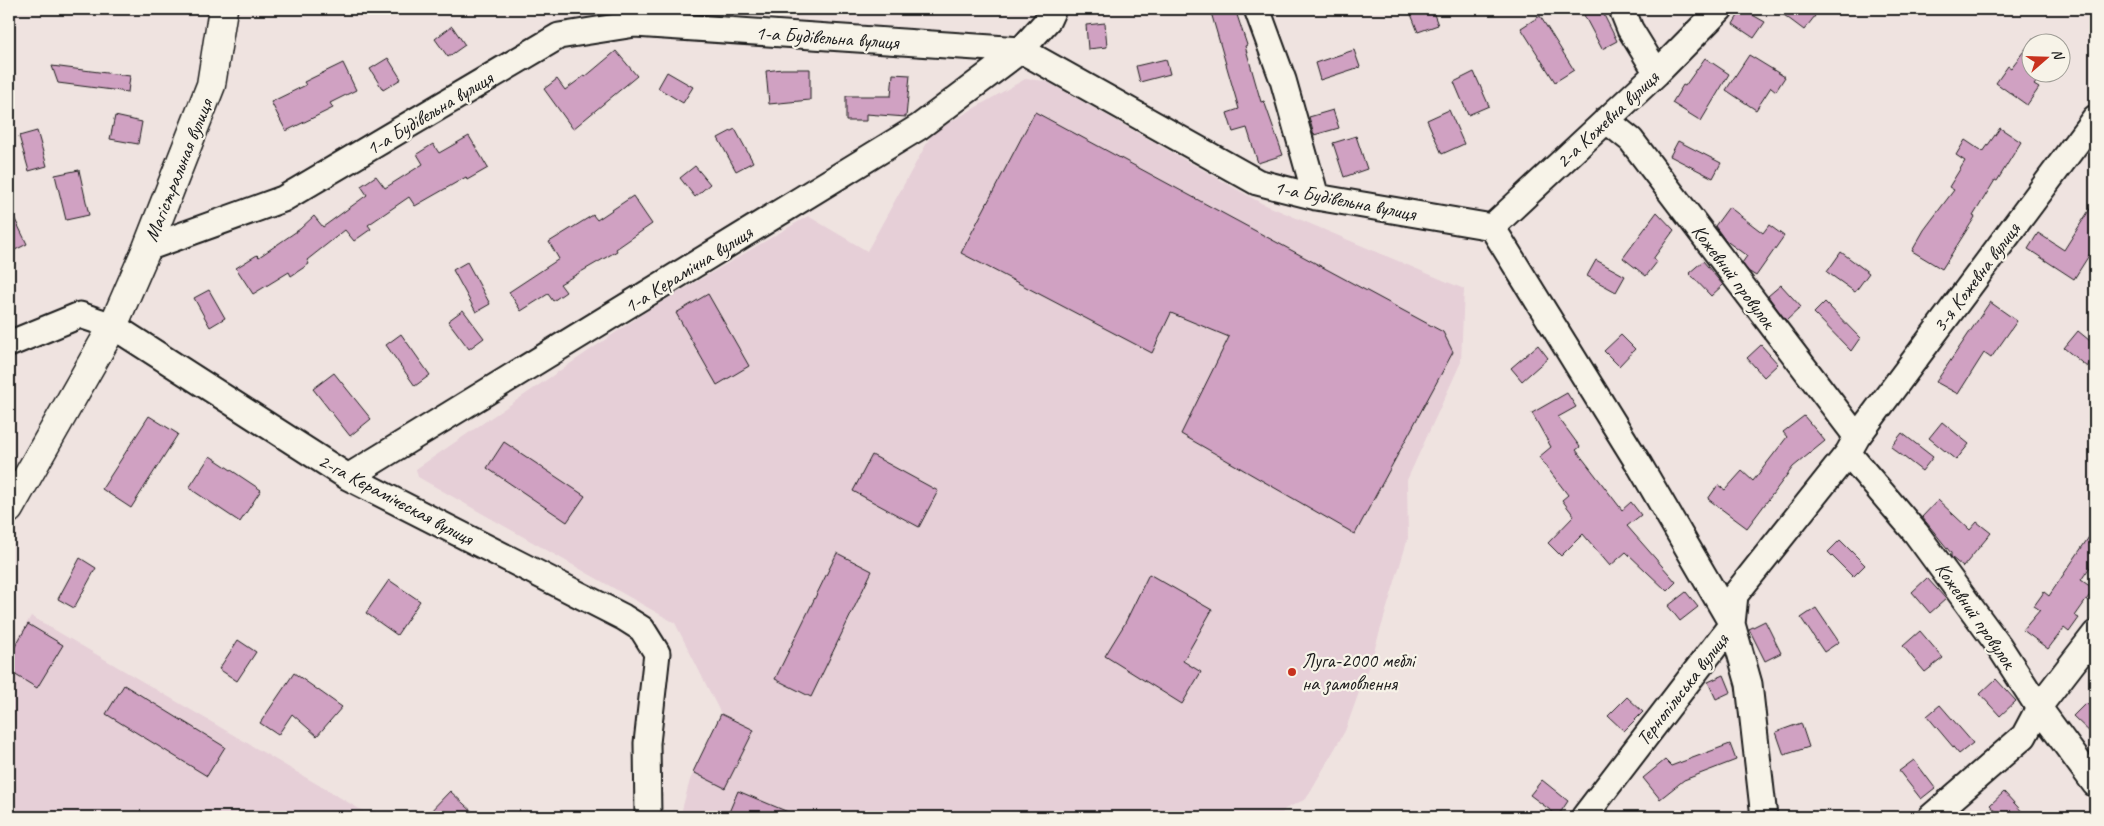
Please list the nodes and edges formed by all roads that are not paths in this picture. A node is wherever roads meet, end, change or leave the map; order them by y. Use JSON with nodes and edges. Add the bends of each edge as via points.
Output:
{"nodes":[{"id":1,"x":222,"y":9,"type":"edge"},
{"id":2,"x":1053,"y":9,"type":"edge"},
{"id":3,"x":1256,"y":9,"type":"edge"},
{"id":4,"x":1622,"y":9,"type":"edge"},
{"id":5,"x":1720,"y":9,"type":"edge"},
{"id":6,"x":1021,"y":50,"type":"junction"},
{"id":7,"x":1657,"y":73,"type":"junction"},
{"id":8,"x":2095,"y":118,"type":"edge"},
{"id":9,"x":1606,"y":120,"type":"junction"},
{"id":10,"x":1316,"y":197,"type":"junction"},
{"id":11,"x":1492,"y":227,"type":"junction"},
{"id":12,"x":147,"y":248,"type":"junction"},
{"id":13,"x":113,"y":326,"type":"junction"},
{"id":14,"x":9,"y":344,"type":"edge"},
{"id":15,"x":1852,"y":445,"type":"junction"},
{"id":16,"x":348,"y":477,"type":"junction"},
{"id":17,"x":9,"y":509,"type":"edge"},
{"id":18,"x":1732,"y":624,"type":"junction"},
{"id":19,"x":2095,"y":634,"type":"edge"},
{"id":20,"x":2039,"y":708,"type":"junction"},
{"id":21,"x":2095,"y":784,"type":"edge"},
{"id":22,"x":648,"y":817,"type":"edge"},
{"id":23,"x":1584,"y":817,"type":"edge"},
{"id":24,"x":1764,"y":817,"type":"edge"},
{"id":25,"x":1931,"y":817,"type":"edge"}],
"edges":[{"from":1,"to":12,"type":"main road","name":"Магістральная вулиця","via":[[212,85]]},
{"from":2,"to":6,"type":"street","name":"1-а Керамічна вулиця","via":[[1048,20]]},
{"from":3,"to":10,"type":"street","via":[[1283,80]]},
{"from":4,"to":7,"type":"street","via":[[1630,29]]},
{"from":5,"to":7,"type":"street","name":"2-а Кожевна вулиця"},
{"from":6,"to":10,"type":"street","name":"1-а Будівельна вулиця","via":[[1257,182]]},
{"from":6,"to":12,"type":"street","name":"1-а Будівельна вулиця","via":[[635,24],[559,36],[283,199]]},
{"from":6,"to":16,"type":"street","name":"1-а Керамічна вулиця","via":[[919,127]]},
{"from":7,"to":9,"type":"street","name":"2-а Кожевна вулиця"},
{"from":8,"to":15,"type":"street","name":"3-я Кожевна вулиця"},
{"from":9,"to":11,"type":"street","name":"2-а Кожевна вулиця"},
{"from":9,"to":15,"type":"street","name":"Кожевний провулок","via":[[1631,140]]},
{"from":10,"to":11,"type":"street","name":"1-а Будівельна вулиця"},
{"from":11,"to":18,"type":"street","via":[[1640,466]]},
{"from":12,"to":13,"type":"main road","name":"Магістральная вулиця"},
{"from":13,"to":14,"type":"street","via":[[80,315]]},
{"from":13,"to":16,"type":"street","name":"2-га Кєрамічєская вулиця"},
{"from":13,"to":17,"type":"main road","name":"Магістральная вулиця"},
{"from":15,"to":18,"type":"street","name":"Тернопільська вулиця","via":[[1735,595]]},
{"from":15,"to":20,"type":"street","name":"Кожевний провулок","via":[[1999,646]]},
{"from":16,"to":22,"type":"street","name":"2-га Кєрамічєская вулиця","via":[[642,629],[657,653],[647,743]]},
{"from":18,"to":23,"type":"street","name":"Тернопільська вулиця"},
{"from":18,"to":24,"type":"street","via":[[1749,684]]},
{"from":19,"to":20,"type":"street"},
{"from":20,"to":21,"type":"street","name":"Кожевний провулок"},
{"from":20,"to":25,"type":"street","via":[[2024,736]]}]}
